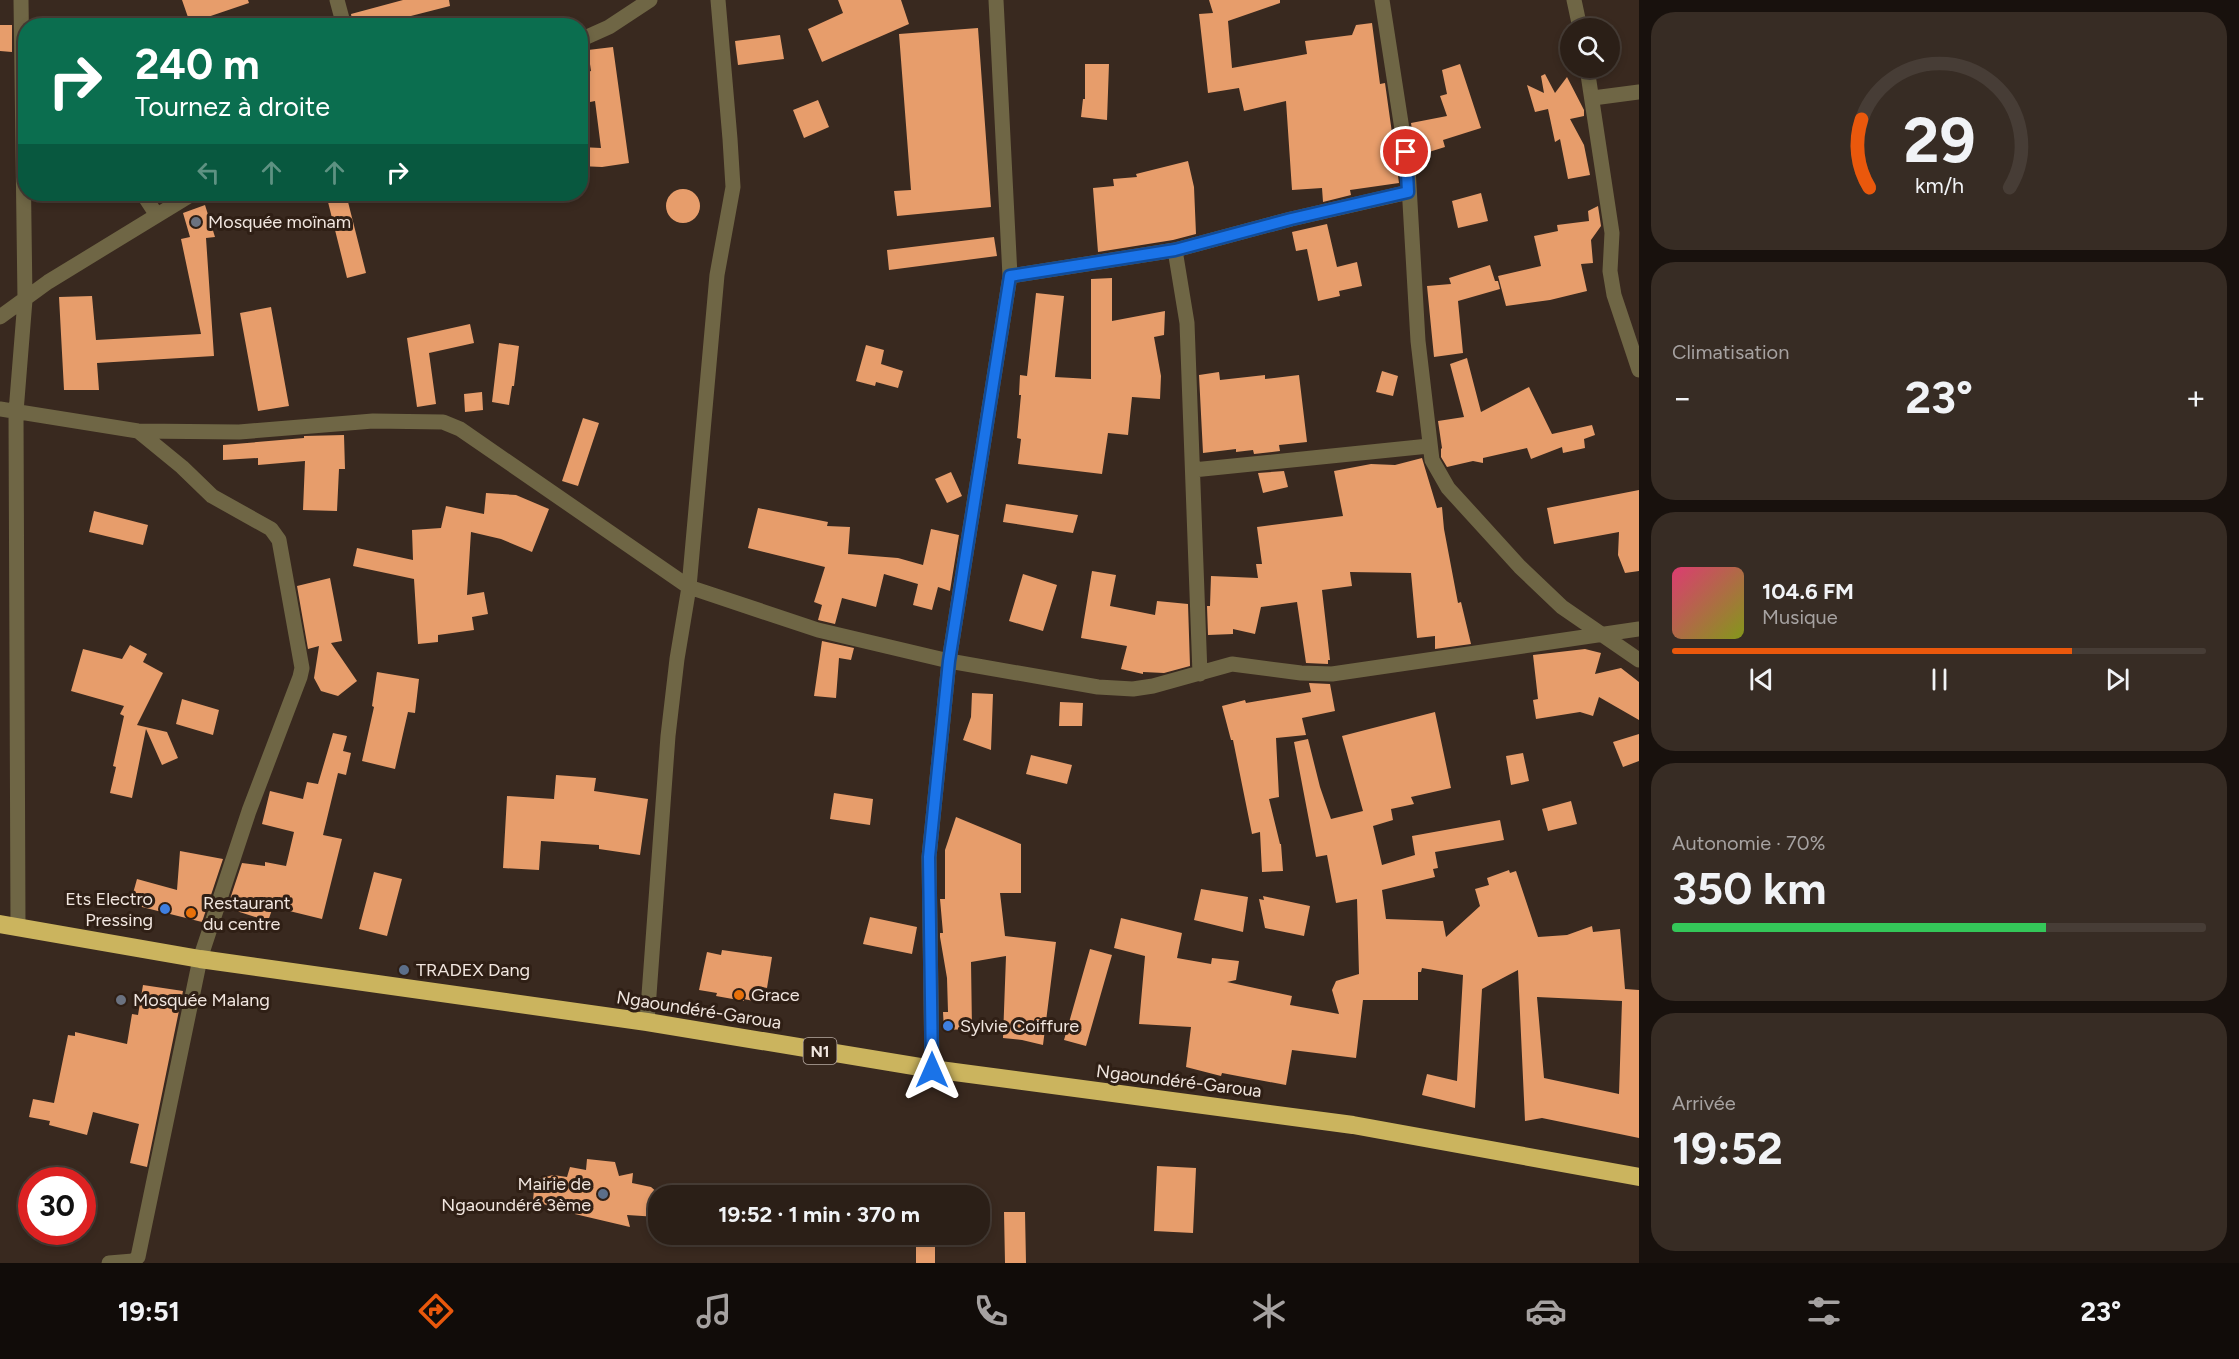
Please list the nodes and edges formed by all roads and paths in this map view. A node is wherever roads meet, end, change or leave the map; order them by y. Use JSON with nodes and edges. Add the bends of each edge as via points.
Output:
{"nodes":[{"id":1,"x":21,"y":0,"type":"edge"},
{"id":2,"x":337,"y":0,"type":"edge"},
{"id":3,"x":650,"y":0,"type":"edge"},
{"id":4,"x":718,"y":0,"type":"edge"},
{"id":5,"x":996,"y":0,"type":"edge"},
{"id":6,"x":1382,"y":0,"type":"edge"},
{"id":7,"x":1574,"y":0,"type":"edge"},
{"id":8,"x":22,"y":18,"type":"edge"},
{"id":9,"x":342,"y":18,"type":"edge"},
{"id":10,"x":1578,"y":18,"type":"edge"},
{"id":11,"x":588,"y":36,"type":"edge"},
{"id":12,"x":1589,"y":78,"type":"edge"},
{"id":13,"x":1639,"y":92,"type":"edge"},
{"id":14,"x":1593,"y":98,"type":"junction"},
{"id":15,"x":1408,"y":192,"type":"junction"},
{"id":16,"x":25,"y":201,"type":"edge"},
{"id":17,"x":148,"y":201,"type":"edge"},
{"id":18,"x":179,"y":201,"type":"edge"},
{"id":19,"x":156,"y":214,"type":"junction"},
{"id":20,"x":1175,"y":250,"type":"junction"},
{"id":21,"x":1010,"y":276,"type":"junction"},
{"id":22,"x":25,"y":300,"type":"junction"},
{"id":23,"x":0,"y":317,"type":"edge"},
{"id":24,"x":1639,"y":370,"type":"edge"},
{"id":25,"x":0,"y":409,"type":"edge"},
{"id":26,"x":16,"y":412,"type":"junction"},
{"id":27,"x":138,"y":431,"type":"junction"},
{"id":28,"x":1430,"y":446,"type":"junction"},
{"id":29,"x":1193,"y":470,"type":"junction"},
{"id":30,"x":689,"y":587,"type":"junction"},
{"id":31,"x":1639,"y":629,"type":"edge"},
{"id":32,"x":1603,"y":635,"type":"junction"},
{"id":33,"x":1639,"y":660,"type":"edge"},
{"id":34,"x":949,"y":661,"type":"junction"},
{"id":35,"x":1200,"y":674,"type":"junction"},
{"id":36,"x":9,"y":925,"type":"edge"},
{"id":37,"x":200,"y":959,"type":"junction"},
{"id":38,"x":647,"y":1022,"type":"junction"},
{"id":39,"x":932,"y":1070,"type":"junction"},
{"id":40,"x":1639,"y":1178,"type":"edge"},
{"id":41,"x":109,"y":1263,"type":"edge"}],
"edges":[{"from":1,"to":8,"type":"street"},
{"from":2,"to":9,"type":"street"},
{"from":3,"to":11,"type":"street"},
{"from":4,"to":30,"type":"street","via":[[733,187],[713,307]]},
{"from":5,"to":21,"type":"street"},
{"from":6,"to":15,"type":"street","via":[[1408,168]]},
{"from":7,"to":10,"type":"street"},
{"from":12,"to":14,"type":"street"},
{"from":13,"to":14,"type":"street"},
{"from":14,"to":24,"type":"street","via":[[1612,233],[1610,271],[1614,295]]},
{"from":15,"to":20,"type":"street"},
{"from":15,"to":28,"type":"street"},
{"from":16,"to":22,"type":"street"},
{"from":17,"to":19,"type":"street"},
{"from":18,"to":19,"type":"street"},
{"from":19,"to":22,"type":"street"},
{"from":20,"to":21,"type":"street"},
{"from":20,"to":29,"type":"street","via":[[1187,323]]},
{"from":21,"to":34,"type":"street"},
{"from":22,"to":23,"type":"street"},
{"from":22,"to":26,"type":"street"},
{"from":25,"to":26,"type":"street"},
{"from":26,"to":27,"type":"street"},
{"from":26,"to":36,"type":"street"},
{"from":27,"to":30,"type":"street","via":[[239,432],[373,421],[451,424]]},
{"from":27,"to":37,"type":"street","via":[[212,496],[276,534],[302,668]]},
{"from":28,"to":29,"type":"street"},
{"from":28,"to":32,"type":"street","via":[[1432,460],[1448,488],[1476,519],[1562,607]]},
{"from":29,"to":35,"type":"street"},
{"from":30,"to":34,"type":"street","via":[[818,630]]},
{"from":30,"to":38,"type":"street","via":[[668,736]]},
{"from":31,"to":32,"type":"street"},
{"from":32,"to":33,"type":"street"},
{"from":32,"to":35,"type":"street","via":[[1332,674],[1232,664]]},
{"from":34,"to":35,"type":"street","via":[[1098,687],[1133,689]]},
{"from":34,"to":39,"type":"street","via":[[929,857]]},
{"from":36,"to":37,"type":"highway","name":"Ngaoundéré-Garoua","number":"N1"},
{"from":37,"to":38,"type":"highway","name":"Ngaoundéré-Garoua","number":"N1"},
{"from":37,"to":41,"type":"street","via":[[138,1257]]},
{"from":38,"to":39,"type":"highway","name":"Ngaoundéré-Garoua","number":"N1"},
{"from":39,"to":40,"type":"highway","name":"Ngaoundéré-Garoua","number":"N1","via":[[1353,1125]]}]}
